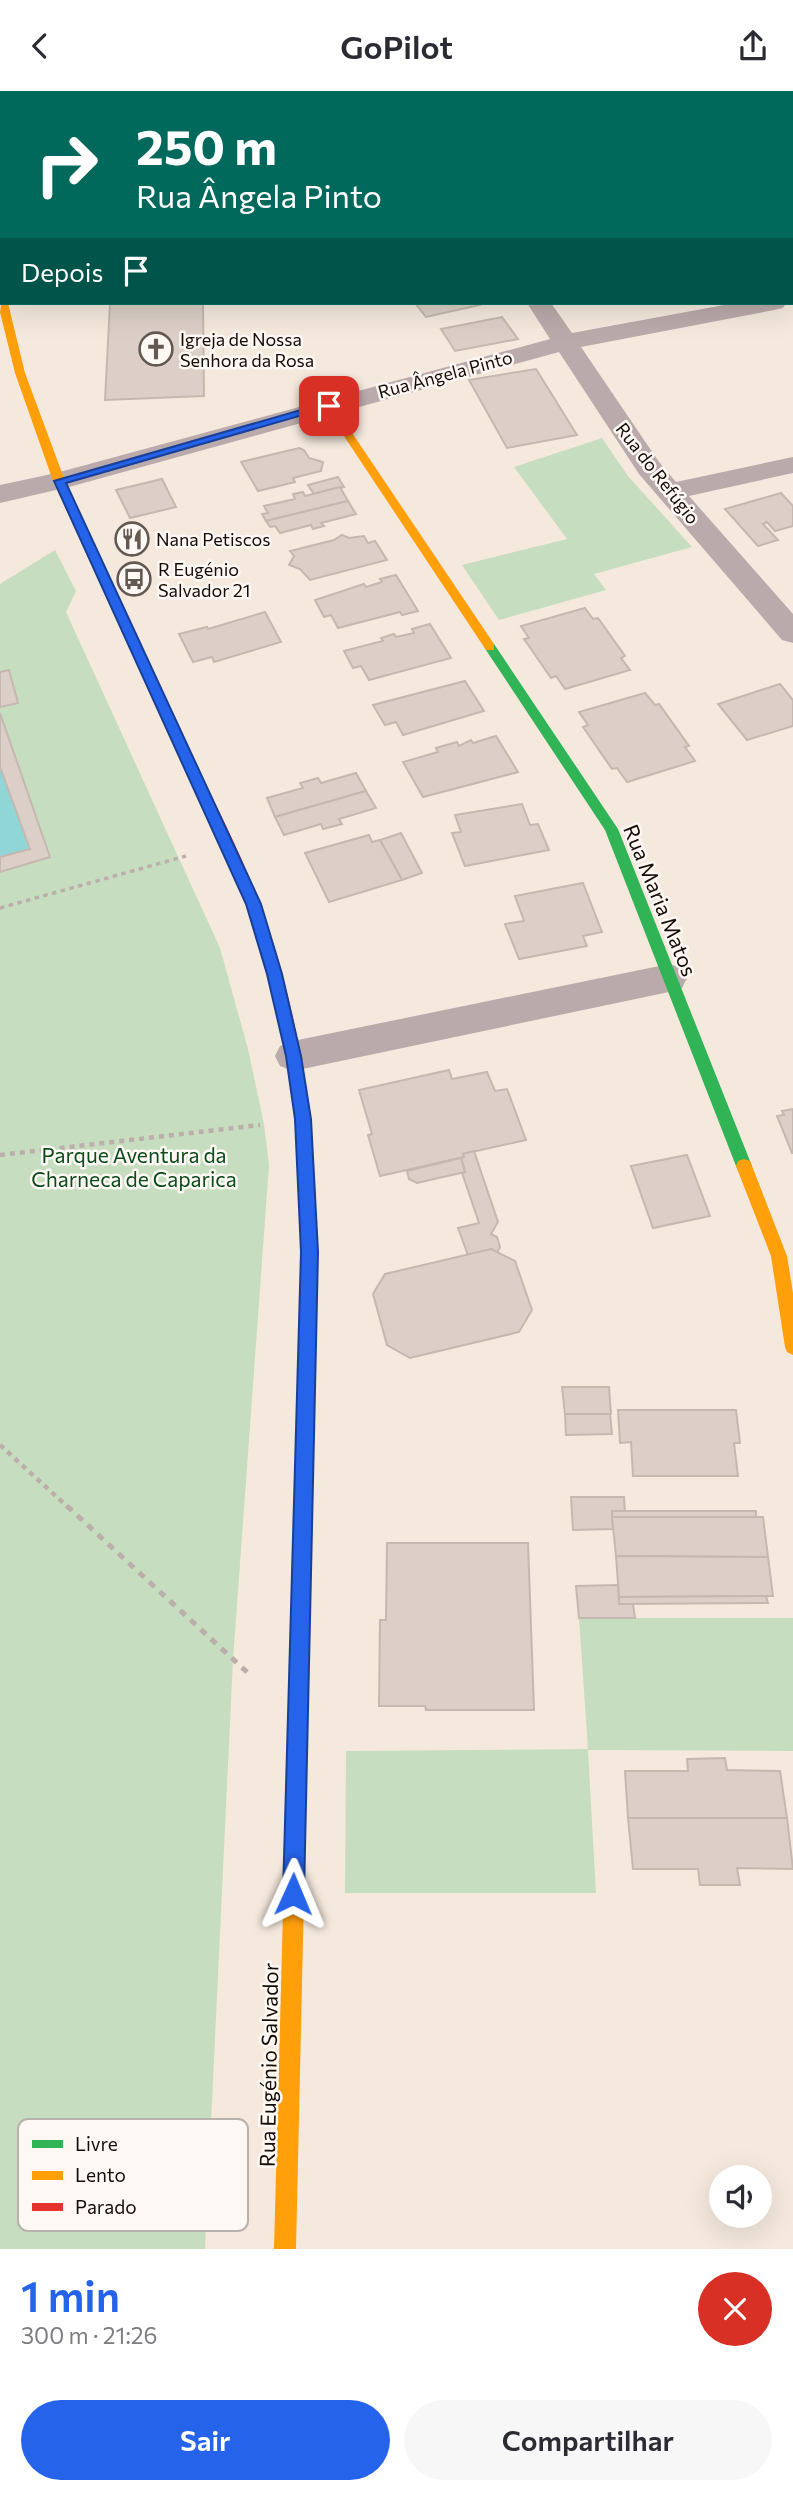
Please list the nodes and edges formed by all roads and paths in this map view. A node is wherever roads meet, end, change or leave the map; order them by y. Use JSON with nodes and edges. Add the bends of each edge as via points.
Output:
{"nodes":[{"id":1,"x":3,"y":305,"type":"edge"},
{"id":2,"x":540,"y":305,"type":"edge"},
{"id":3,"x":763,"y":305,"type":"edge"},
{"id":4,"x":566,"y":342,"type":"junction"},
{"id":5,"x":329,"y":406,"type":"junction"},
{"id":6,"x":793,"y":465,"type":"edge"},
{"id":7,"x":59,"y":481,"type":"junction"},
{"id":8,"x":670,"y":492,"type":"junction"},
{"id":9,"x":0,"y":494,"type":"edge"},
{"id":10,"x":793,"y":633,"type":"edge"},
{"id":11,"x":226,"y":842,"type":"junction"},
{"id":12,"x":0,"y":908,"type":"edge"},
{"id":13,"x":670,"y":978,"type":"junction"},
{"id":14,"x":293,"y":1056,"type":"junction"},
{"id":15,"x":264,"y":1124,"type":"dead end"},
{"id":16,"x":0,"y":1155,"type":"edge"},
{"id":17,"x":793,"y":1347,"type":"edge"},
{"id":18,"x":0,"y":1445,"type":"edge"},
{"id":19,"x":298,"y":1716,"type":"junction"},
{"id":20,"x":285,"y":2249,"type":"edge"}],
"edges":[{"from":1,"to":7,"type":"street","name":"Rua Eugénio Salvador","via":[[19,373]]},
{"from":2,"to":4,"type":"street","name":"Rua do Refúgio"},
{"from":3,"to":4,"type":"street","name":"Rua Ângela Pinto"},
{"from":4,"to":5,"type":"street","name":"Rua Ângela Pinto"},
{"from":4,"to":8,"type":"street","name":"Rua do Refúgio","via":[[630,441]]},
{"from":5,"to":7,"type":"street","name":"Rua Ângela Pinto"},
{"from":5,"to":13,"type":"street","name":"Rua Maria Matos","via":[[611,829]]},
{"from":6,"to":8,"type":"street"},
{"from":7,"to":9,"type":"street","name":"Rua Ângela Pinto"},
{"from":7,"to":11,"type":"street","name":"Rua Eugénio Salvador"},
{"from":8,"to":10,"type":"street","name":"Rua do Refúgio"},
{"from":11,"to":12,"type":"path"},
{"from":11,"to":14,"type":"street","name":"Rua Eugénio Salvador","via":[[253,904],[275,974]]},
{"from":13,"to":14,"type":"street"},
{"from":13,"to":17,"type":"street","name":"Rua Maria Matos","via":[[779,1256]]},
{"from":14,"to":19,"type":"street","name":"Rua Eugénio Salvador","via":[[305,1145],[309,1252]]},
{"from":15,"to":16,"type":"path"},
{"from":18,"to":19,"type":"path"},
{"from":19,"to":20,"type":"street","name":"Rua Eugénio Salvador"}]}
